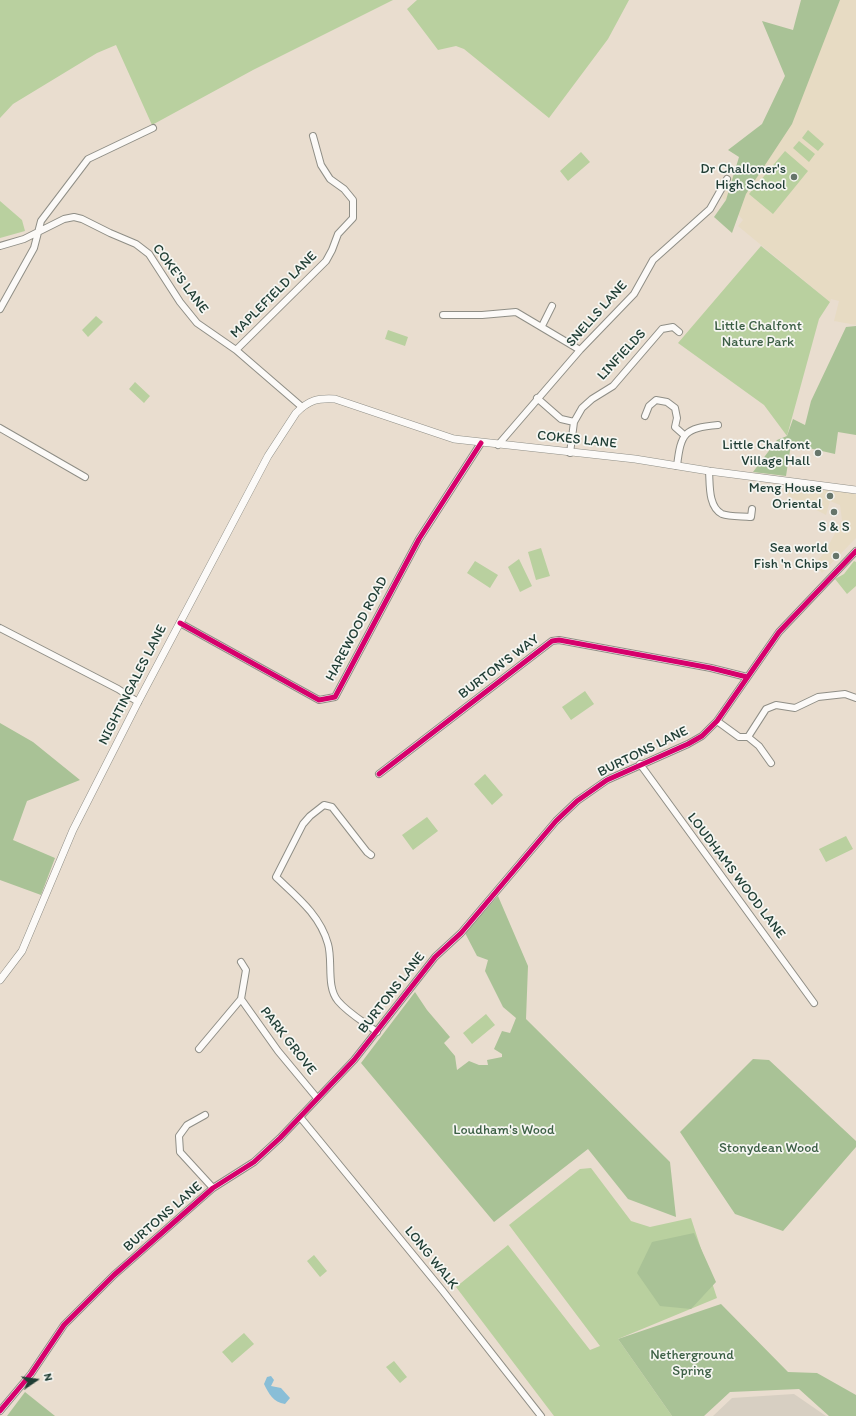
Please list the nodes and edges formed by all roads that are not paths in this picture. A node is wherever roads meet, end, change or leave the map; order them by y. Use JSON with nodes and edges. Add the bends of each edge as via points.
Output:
{"nodes":[{"id":1,"x":153,"y":128,"type":"dead end"},
{"id":2,"x":314,"y":136,"type":"dead end"},
{"id":3,"x":727,"y":180,"type":"dead end"},
{"id":4,"x":38,"y":233,"type":"junction"},
{"id":5,"x":0,"y":246,"type":"edge"},
{"id":6,"x":552,"y":306,"type":"dead end"},
{"id":7,"x":0,"y":308,"type":"edge"},
{"id":8,"x":443,"y":315,"type":"dead end"},
{"id":9,"x":542,"y":326,"type":"junction"},
{"id":10,"x":679,"y":332,"type":"dead end"},
{"id":11,"x":236,"y":350,"type":"junction"},
{"id":12,"x":580,"y":350,"type":"junction"},
{"id":13,"x":537,"y":398,"type":"junction"},
{"id":14,"x":302,"y":407,"type":"junction"},
{"id":15,"x":645,"y":416,"type":"dead end"},
{"id":16,"x":574,"y":422,"type":"junction"},
{"id":17,"x":718,"y":425,"type":"dead end"},
{"id":18,"x":0,"y":428,"type":"edge"},
{"id":19,"x":684,"y":435,"type":"junction"},
{"id":20,"x":480,"y":443,"type":"junction"},
{"id":21,"x":498,"y":445,"type":"junction"},
{"id":22,"x":570,"y":453,"type":"junction"},
{"id":23,"x":678,"y":466,"type":"junction"},
{"id":24,"x":709,"y":471,"type":"junction"},
{"id":25,"x":85,"y":477,"type":"dead end"},
{"id":26,"x":856,"y":490,"type":"edge"},
{"id":27,"x":752,"y":509,"type":"dead end"},
{"id":28,"x":751,"y":517,"type":"junction"},
{"id":29,"x":752,"y":524,"type":"dead end"},
{"id":30,"x":856,"y":551,"type":"edge"},
{"id":31,"x":180,"y":623,"type":"junction"},
{"id":32,"x":0,"y":628,"type":"edge"},
{"id":33,"x":747,"y":677,"type":"junction"},
{"id":34,"x":856,"y":698,"type":"edge"},
{"id":35,"x":138,"y":702,"type":"junction"},
{"id":36,"x":717,"y":721,"type":"junction"},
{"id":37,"x":748,"y":737,"type":"junction"},
{"id":38,"x":771,"y":762,"type":"dead end"},
{"id":39,"x":640,"y":764,"type":"junction"},
{"id":40,"x":379,"y":774,"type":"dead end"},
{"id":41,"x":371,"y":855,"type":"dead end"},
{"id":42,"x":276,"y":877,"type":"junction"},
{"id":43,"x":269,"y":880,"type":"dead end"},
{"id":44,"x":241,"y":962,"type":"dead end"},
{"id":45,"x":0,"y":980,"type":"edge"},
{"id":46,"x":240,"y":999,"type":"junction"},
{"id":47,"x":814,"y":1003,"type":"dead end"},
{"id":48,"x":376,"y":1032,"type":"junction"},
{"id":49,"x":199,"y":1049,"type":"dead end"},
{"id":50,"x":317,"y":1098,"type":"junction"},
{"id":51,"x":205,"y":1115,"type":"dead end"},
{"id":52,"x":300,"y":1117,"type":"junction"},
{"id":53,"x":213,"y":1188,"type":"junction"},
{"id":54,"x":0,"y":1412,"type":"edge"},
{"id":55,"x":541,"y":1416,"type":"edge"}],
"edges":[{"from":1,"to":4,"type":"street","via":[[88,159],[41,221]]},
{"from":2,"to":11,"type":"street","name":"MAPLEFIELD LANE","via":[[321,165],[330,179],[344,189],[353,200],[353,218],[338,234],[326,261]]},
{"from":3,"to":12,"type":"street","name":"SNELLS LANE","via":[[710,209],[653,260],[634,294]]},
{"from":4,"to":5,"type":"street","name":"COKE'S LANE"},
{"from":4,"to":7,"type":"street","via":[[34,248]]},
{"from":4,"to":11,"type":"street","name":"COKE'S LANE","via":[[64,219],[74,217],[82,218],[136,244],[148,254],[197,323]]},
{"from":6,"to":9,"type":"street"},
{"from":8,"to":9,"type":"street","via":[[516,312]]},
{"from":9,"to":12,"type":"street"},
{"from":10,"to":16,"type":"street","name":"LINFIELDS","via":[[673,327],[662,329],[613,386],[592,398],[582,408]]},
{"from":11,"to":14,"type":"street","name":"COKE'S LANE"},
{"from":12,"to":13,"type":"street","name":"SNELLS LANE"},
{"from":13,"to":16,"type":"street","via":[[561,419]]},
{"from":13,"to":21,"type":"street","name":"SNELLS LANE"},
{"from":14,"to":20,"type":"main road","name":"COKES LANE","via":[[318,398],[335,399],[454,439]]},
{"from":14,"to":31,"type":"main road","name":"NIGHTINGALES LANE","via":[[268,456]]},
{"from":15,"to":19,"type":"street","via":[[649,406],[656,400],[667,402],[675,408],[675,427]]},
{"from":16,"to":22,"type":"street","name":"LINFIELDS"},
{"from":17,"to":19,"type":"street","via":[[700,426]]},
{"from":18,"to":25,"type":"street"},
{"from":19,"to":23,"type":"street","via":[[680,445]]},
{"from":20,"to":21,"type":"main road","name":"COKES LANE"},
{"from":20,"to":31,"type":"street","name":"HAREWOOD ROAD","via":[[419,539],[332,699],[319,700]]},
{"from":21,"to":22,"type":"main road","name":"COKES LANE"},
{"from":22,"to":23,"type":"main road","name":"COKES LANE"},
{"from":23,"to":24,"type":"main road","name":"COKES LANE"},
{"from":24,"to":26,"type":"main road","name":"COKES LANE"},
{"from":24,"to":28,"type":"street","via":[[714,506],[722,514]]},
{"from":27,"to":28,"type":"street"},
{"from":28,"to":29,"type":"street"},
{"from":30,"to":33,"type":"street","name":"BURTONS LANE","via":[[780,632]]},
{"from":31,"to":35,"type":"main road","name":"NIGHTINGALES LANE"},
{"from":32,"to":35,"type":"street","via":[[118,689]]},
{"from":33,"to":36,"type":"street","name":"BURTONS LANE"},
{"from":33,"to":40,"type":"street","name":"BURTON'S WAY","via":[[711,668],[559,640],[552,641]]},
{"from":34,"to":37,"type":"street","via":[[845,694],[818,697],[795,708],[776,705],[766,709]]},
{"from":35,"to":45,"type":"main road","name":"NIGHTINGALES LANE","via":[[73,830],[22,951]]},
{"from":36,"to":37,"type":"street","via":[[739,737]]},
{"from":36,"to":39,"type":"street","name":"BURTONS LANE","via":[[702,736],[688,744]]},
{"from":37,"to":38,"type":"street","via":[[759,746]]},
{"from":39,"to":47,"type":"street","name":"LOUDHAMS WOOD LANE"},
{"from":39,"to":48,"type":"street","name":"BURTONS LANE","via":[[607,780],[577,801],[556,821],[461,933],[435,957]]},
{"from":41,"to":42,"type":"street","via":[[332,807],[324,805],[303,824]]},
{"from":42,"to":43,"type":"street"},
{"from":42,"to":48,"type":"street","via":[[319,921],[328,944],[333,990],[338,1000]]},
{"from":44,"to":46,"type":"street","via":[[246,970]]},
{"from":46,"to":49,"type":"street"},
{"from":46,"to":50,"type":"street","name":"PARK GROVE"},
{"from":48,"to":50,"type":"street","name":"BURTONS LANE","via":[[354,1060]]},
{"from":50,"to":52,"type":"street","name":"BURTONS LANE"},
{"from":51,"to":53,"type":"street","via":[[187,1125],[179,1136],[180,1152]]},
{"from":52,"to":53,"type":"street","name":"BURTONS LANE","via":[[254,1162]]},
{"from":52,"to":55,"type":"street","name":"LONG WALK"},
{"from":53,"to":54,"type":"street","name":"BURTONS LANE","via":[[114,1275],[64,1325],[31,1374]]}]}
